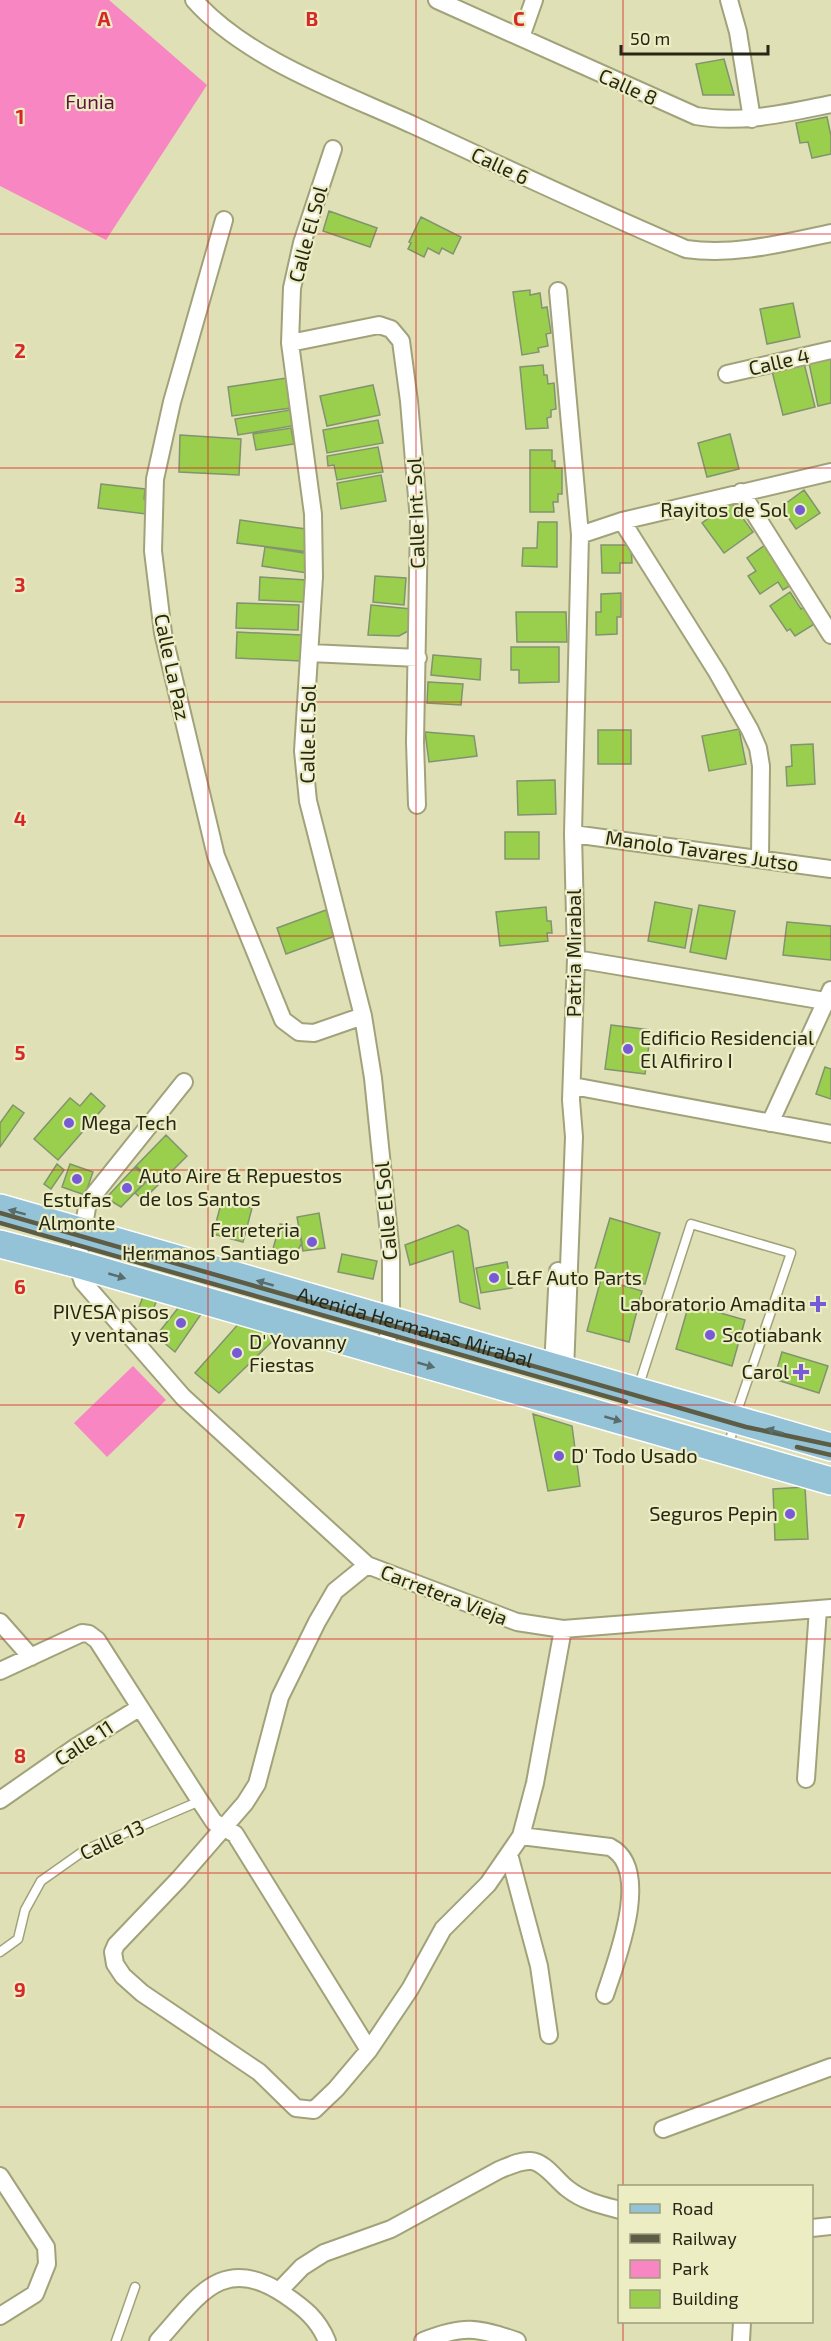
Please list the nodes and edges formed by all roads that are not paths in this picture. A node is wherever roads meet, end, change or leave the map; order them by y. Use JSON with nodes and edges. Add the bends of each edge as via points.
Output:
{"nodes":[{"id":1,"x":194,"y":0,"type":"edge"},
{"id":2,"x":437,"y":0,"type":"edge"},
{"id":3,"x":534,"y":0,"type":"edge"},
{"id":4,"x":729,"y":0,"type":"edge"},
{"id":5,"x":521,"y":37,"type":"junction"},
{"id":6,"x":831,"y":104,"type":"edge"},
{"id":7,"x":752,"y":119,"type":"junction"},
{"id":8,"x":333,"y":149,"type":"dead end"},
{"id":9,"x":224,"y":220,"type":"dead end"},
{"id":10,"x":831,"y":233,"type":"edge"},
{"id":11,"x":558,"y":291,"type":"dead end"},
{"id":12,"x":290,"y":343,"type":"junction"},
{"id":13,"x":831,"y":350,"type":"edge"},
{"id":14,"x":727,"y":374,"type":"dead end"},
{"id":15,"x":831,"y":472,"type":"edge"},
{"id":16,"x":741,"y":492,"type":"junction"},
{"id":17,"x":622,"y":521,"type":"junction"},
{"id":18,"x":580,"y":535,"type":"junction"},
{"id":19,"x":831,"y":636,"type":"edge"},
{"id":20,"x":310,"y":653,"type":"junction"},
{"id":21,"x":418,"y":658,"type":"junction"},
{"id":22,"x":417,"y":805,"type":"dead end"},
{"id":23,"x":573,"y":834,"type":"junction"},
{"id":24,"x":760,"y":860,"type":"junction"},
{"id":25,"x":831,"y":869,"type":"edge"},
{"id":26,"x":576,"y":959,"type":"junction"},
{"id":27,"x":828,"y":995,"type":"edge"},
{"id":28,"x":363,"y":1016,"type":"junction"},
{"id":29,"x":184,"y":1082,"type":"dead end"},
{"id":30,"x":572,"y":1093,"type":"junction"},
{"id":31,"x":770,"y":1123,"type":"junction"},
{"id":32,"x":831,"y":1134,"type":"edge"},
{"id":33,"x":0,"y":1208,"type":"edge"},
{"id":34,"x":82,"y":1230,"type":"junction"},
{"id":35,"x":0,"y":1244,"type":"edge"},
{"id":36,"x":77,"y":1264,"type":"junction"},
{"id":37,"x":391,"y":1320,"type":"junction"},
{"id":38,"x":385,"y":1353,"type":"junction"},
{"id":39,"x":559,"y":1369,"type":"junction"},
{"id":40,"x":637,"y":1390,"type":"junction"},
{"id":41,"x":734,"y":1420,"type":"junction"},
{"id":42,"x":831,"y":1447,"type":"edge"},
{"id":43,"x":729,"y":1452,"type":"junction"},
{"id":44,"x":831,"y":1481,"type":"edge"},
{"id":45,"x":366,"y":1565,"type":"junction"},
{"id":46,"x":824,"y":1608,"type":"edge"},
{"id":47,"x":0,"y":1622,"type":"edge"},
{"id":48,"x":563,"y":1629,"type":"junction"},
{"id":49,"x":31,"y":1657,"type":"junction"},
{"id":50,"x":0,"y":1671,"type":"edge"},
{"id":51,"x":139,"y":1708,"type":"junction"},
{"id":52,"x":806,"y":1779,"type":"dead end"},
{"id":53,"x":0,"y":1800,"type":"edge"},
{"id":54,"x":200,"y":1801,"type":"junction"},
{"id":55,"x":224,"y":1827,"type":"junction"},
{"id":56,"x":521,"y":1836,"type":"junction"},
{"id":57,"x":509,"y":1854,"type":"junction"},
{"id":58,"x":0,"y":1952,"type":"edge"},
{"id":59,"x":605,"y":1995,"type":"dead end"},
{"id":60,"x":549,"y":2035,"type":"dead end"},
{"id":61,"x":369,"y":2050,"type":"junction"},
{"id":62,"x":831,"y":2067,"type":"edge"},
{"id":63,"x":663,"y":2129,"type":"dead end"},
{"id":64,"x":0,"y":2176,"type":"edge"},
{"id":65,"x":618,"y":2209,"type":"edge"},
{"id":66,"x":831,"y":2226,"type":"edge"},
{"id":67,"x":813,"y":2228,"type":"edge"},
{"id":68,"x":135,"y":2287,"type":"dead end"},
{"id":69,"x":279,"y":2291,"type":"junction"},
{"id":70,"x":0,"y":2316,"type":"edge"},
{"id":71,"x":742,"y":2323,"type":"edge"},
{"id":72,"x":116,"y":2341,"type":"edge"},
{"id":73,"x":158,"y":2341,"type":"edge"},
{"id":74,"x":327,"y":2341,"type":"edge"},
{"id":75,"x":423,"y":2341,"type":"edge"},
{"id":76,"x":517,"y":2341,"type":"edge"},
{"id":77,"x":741,"y":2341,"type":"edge"}],
"edges":[{"from":1,"to":10,"type":"street","name":"Calle 6","via":[[227,32],[290,69],[686,249],[728,251]]},
{"from":2,"to":5,"type":"street","name":"Calle 8"},
{"from":3,"to":5,"type":"street"},
{"from":4,"to":7,"type":"street"},
{"from":5,"to":7,"type":"street","name":"Calle 8","via":[[696,116]]},
{"from":6,"to":7,"type":"street","name":"Calle 8"},
{"from":8,"to":12,"type":"street","name":"Calle El Sol","via":[[302,243],[292,288]]},
{"from":9,"to":28,"type":"street","name":"Calle La Paz","via":[[172,402],[155,479],[153,551],[163,633],[216,856],[284,1020],[299,1032],[314,1033]]},
{"from":11,"to":18,"type":"street","name":"Patria Mirabal"},
{"from":12,"to":20,"type":"street","name":"Calle El Sol","via":[[313,514]]},
{"from":12,"to":21,"type":"street","name":"Calle Int. Sol","via":[[379,325],[391,329],[401,341],[419,521]]},
{"from":13,"to":14,"type":"street","name":"Calle 4"},
{"from":15,"to":16,"type":"street"},
{"from":16,"to":17,"type":"street"},
{"from":16,"to":19,"type":"street"},
{"from":17,"to":18,"type":"street"},
{"from":17,"to":24,"type":"street","via":[[717,672],[758,748]]},
{"from":18,"to":23,"type":"street","name":"Patria Mirabal"},
{"from":20,"to":21,"type":"street"},
{"from":20,"to":28,"type":"street","name":"Calle El Sol","via":[[303,751],[308,801]]},
{"from":21,"to":22,"type":"street","name":"Calle Int. Sol"},
{"from":23,"to":24,"type":"street","name":"Manolo Tavares Jutso"},
{"from":23,"to":26,"type":"street","name":"Patria Mirabal"},
{"from":24,"to":25,"type":"street","name":"Manolo Tavares Jutso"},
{"from":26,"to":27,"type":"street"},
{"from":26,"to":30,"type":"street","name":"Patria Mirabal"},
{"from":27,"to":31,"type":"street"},
{"from":28,"to":37,"type":"street","name":"Calle El Sol","via":[[391,1254]]},
{"from":29,"to":34,"type":"street","via":[[88,1202]]},
{"from":30,"to":31,"type":"street"},
{"from":30,"to":39,"type":"street","name":"Patria Mirabal","via":[[574,1137]]},
{"from":31,"to":32,"type":"street"},
{"from":34,"to":33,"type":"main road","name":"Avenida Hermanas Mirabal","one_way":true},
{"from":34,"to":36,"type":"street"},
{"from":37,"to":34,"type":"main road","name":"Avenida Hermanas Mirabal","one_way":true},
{"from":35,"to":36,"type":"main road","name":"Avenida Hermanas Mirabal"},
{"from":36,"to":38,"type":"main road","name":"Avenida Hermanas Mirabal","one_way":true},
{"from":36,"to":45,"type":"street","name":"Carretera Vieja","via":[[83,1282],[183,1397]]},
{"from":37,"to":38,"type":"street","name":"Calle El Sol"},
{"from":37,"to":39,"type":"main road","name":"Avenida Hermanas Mirabal"},
{"from":38,"to":43,"type":"main road","name":"Avenida Hermanas Mirabal","one_way":true},
{"from":39,"to":40,"type":"main road","name":"Avenida Hermanas Mirabal"},
{"from":40,"to":41,"type":"main road","name":"Avenida Hermanas Mirabal"},
{"from":40,"to":41,"type":"lane","via":[[691,1224],[791,1253]]},
{"from":42,"to":41,"type":"main road","name":"Avenida Hermanas Mirabal","one_way":true},
{"from":41,"to":43,"type":"lane"},
{"from":43,"to":44,"type":"main road","name":"Avenida Hermanas Mirabal"},
{"from":45,"to":48,"type":"street","name":"Carretera Vieja","via":[[517,1622]]},
{"from":45,"to":55,"type":"street","via":[[335,1591],[316,1622],[280,1697],[256,1784]]},
{"from":46,"to":48,"type":"street","name":"Carretera Vieja"},
{"from":46,"to":52,"type":"street"},
{"from":47,"to":49,"type":"street"},
{"from":48,"to":56,"type":"street","via":[[535,1783]]},
{"from":49,"to":50,"type":"street"},
{"from":49,"to":51,"type":"street","via":[[82,1633],[89,1634],[97,1640]]},
{"from":51,"to":53,"type":"street","name":"Calle 11"},
{"from":51,"to":54,"type":"street"},
{"from":54,"to":55,"type":"street","via":[[214,1822]]},
{"from":54,"to":58,"type":"lane","name":"Calle 13","via":[[85,1850],[41,1881],[25,1910],[18,1939]]},
{"from":55,"to":61,"type":"street","via":[[236,1834]]},
{"from":55,"to":61,"type":"street","via":[[116,1944],[115,1964],[142,1993],[259,2072],[296,2108],[314,2110]]},
{"from":56,"to":57,"type":"street"},
{"from":56,"to":59,"type":"street","via":[[610,1847],[620,1852],[630,1888],[628,1918]]},
{"from":57,"to":60,"type":"street","via":[[539,1966]]},
{"from":57,"to":61,"type":"street","via":[[488,1884],[444,1929]]},
{"from":62,"to":63,"type":"street"},
{"from":64,"to":70,"type":"street","via":[[46,2247],[47,2264],[34,2294]]},
{"from":65,"to":69,"type":"street","via":[[586,2200],[543,2165],[532,2161],[517,2163],[390,2229],[324,2253],[302,2267]]},
{"from":66,"to":67,"type":"street"},
{"from":68,"to":72,"type":"lane"},
{"from":69,"to":73,"type":"street","via":[[253,2278],[226,2279],[202,2293]]},
{"from":69,"to":74,"type":"street","via":[[307,2310]]},
{"from":71,"to":77,"type":"street"},
{"from":75,"to":76,"type":"street","via":[[468,2328]]}]}
